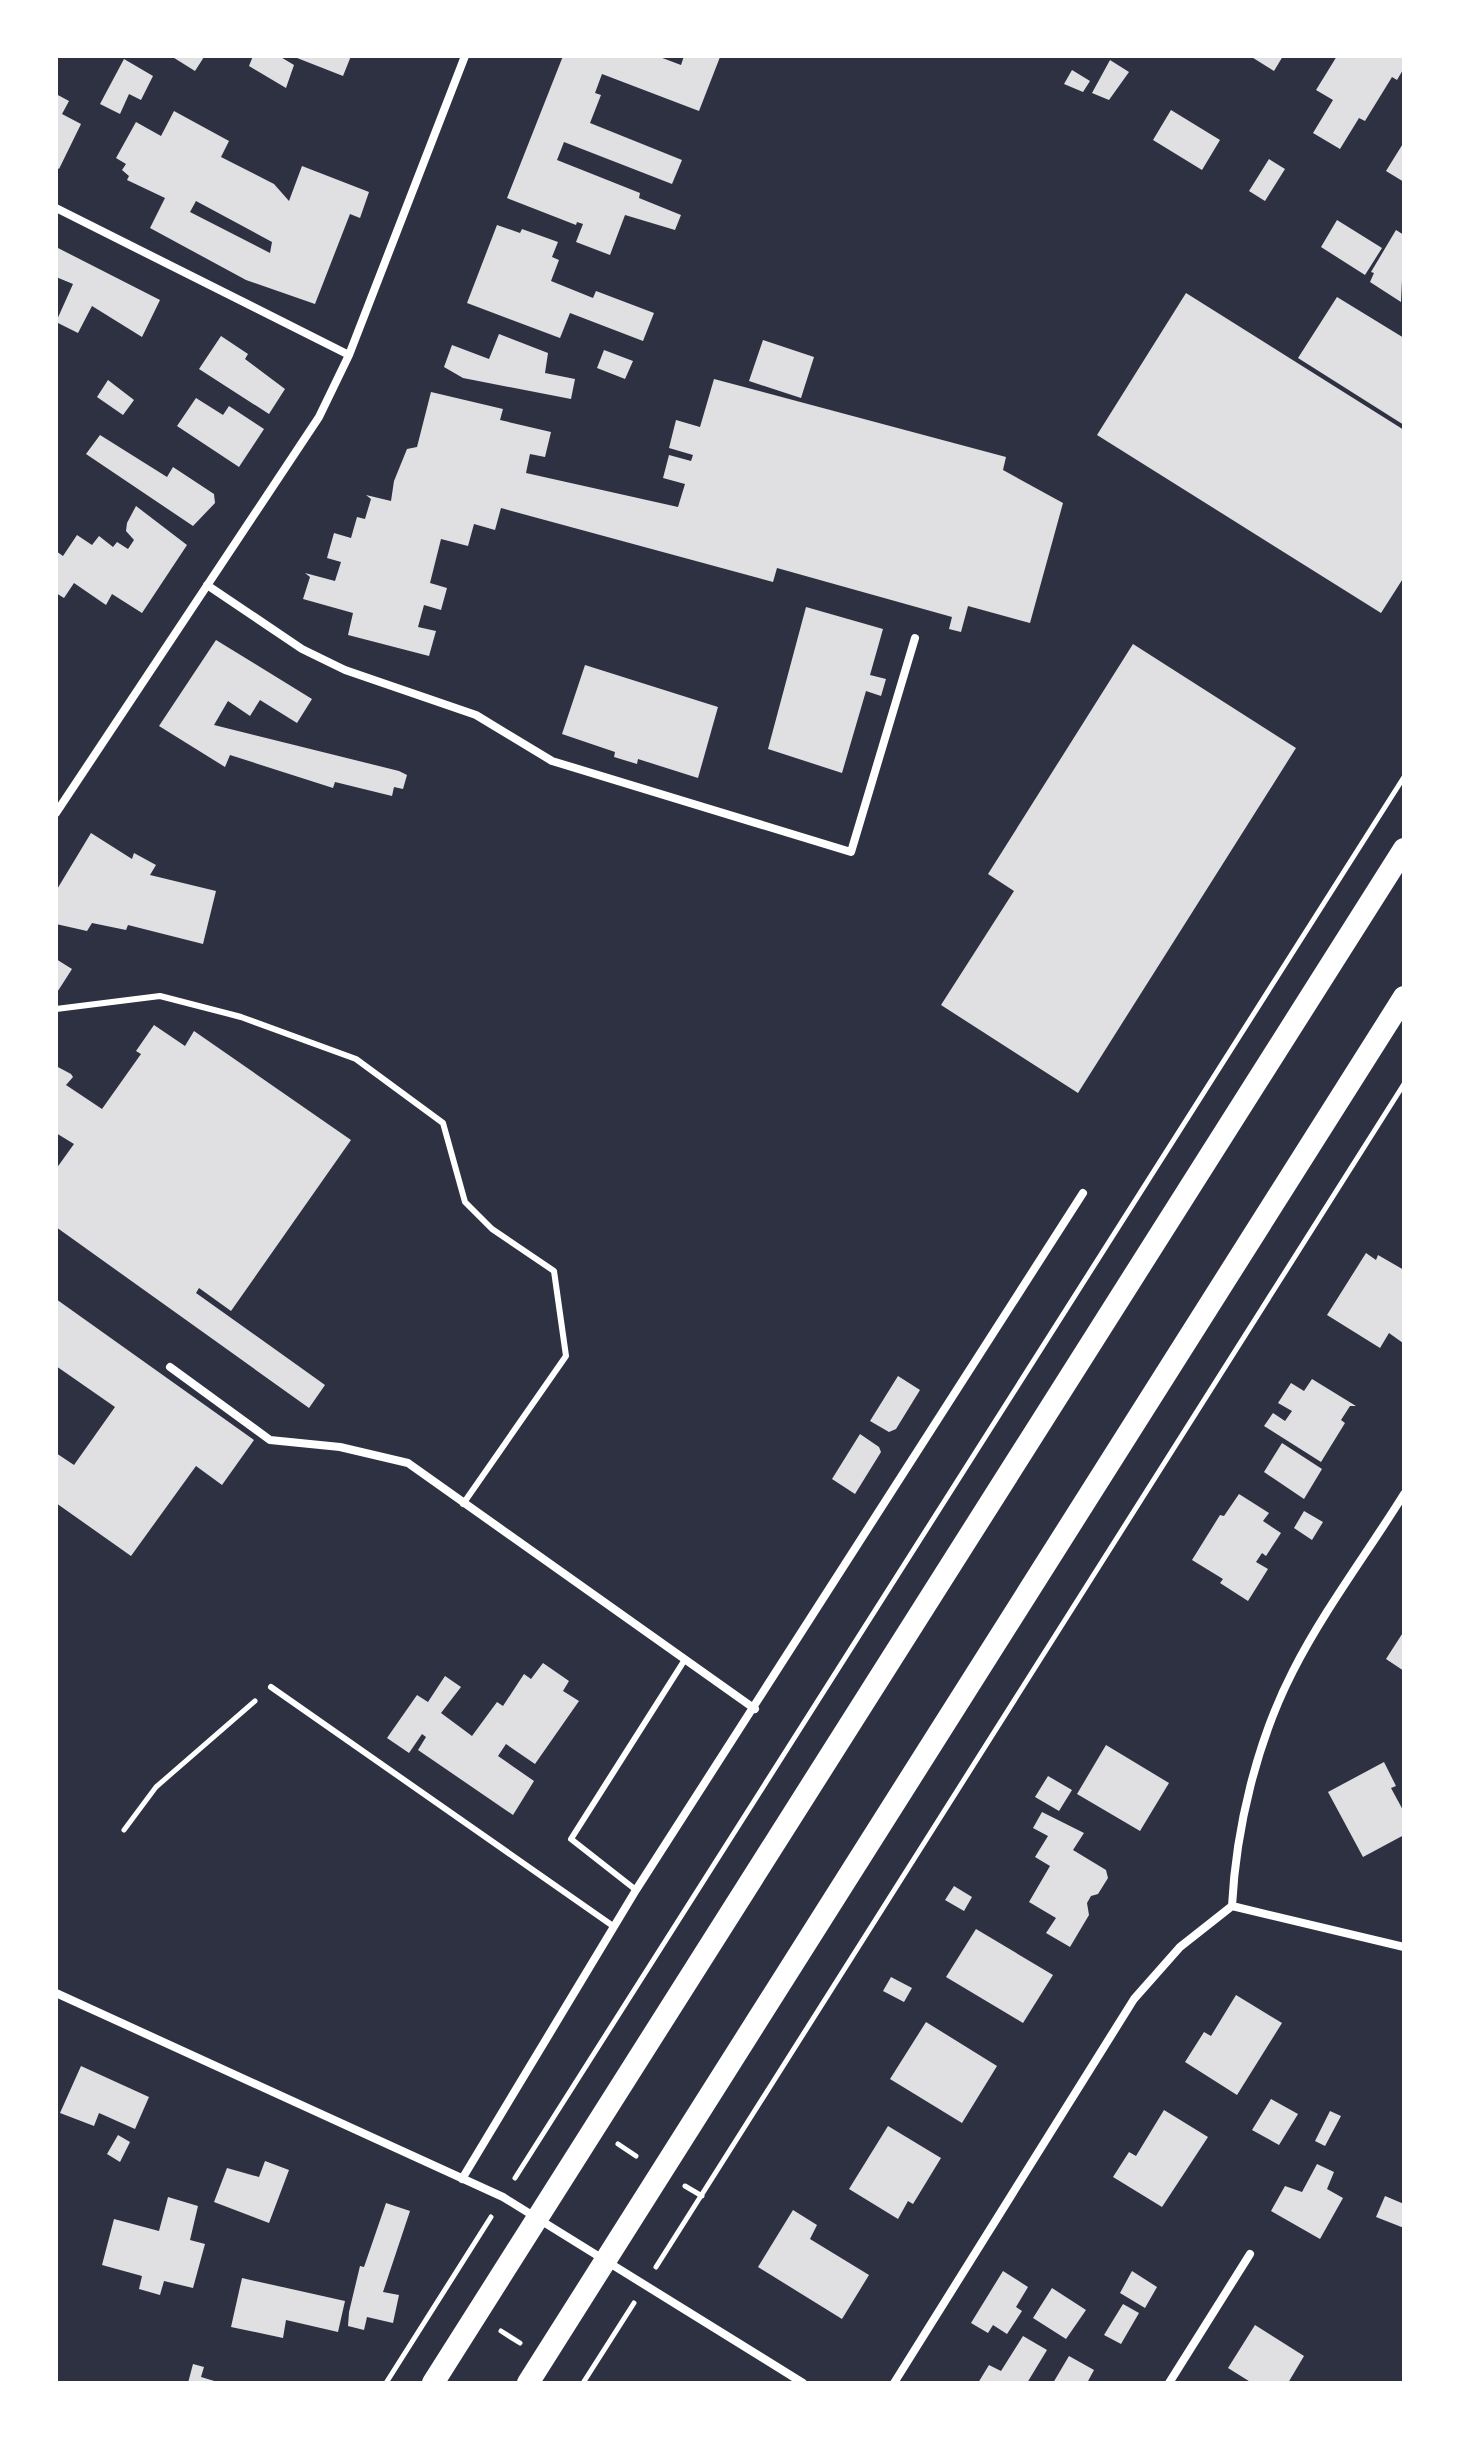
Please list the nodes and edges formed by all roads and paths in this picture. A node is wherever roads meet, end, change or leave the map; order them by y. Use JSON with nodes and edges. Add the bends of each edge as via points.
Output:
{"nodes":[{"id":1,"x":465,"y":56,"type":"edge"},
{"id":2,"x":56,"y":208,"type":"edge"},
{"id":3,"x":349,"y":355,"type":"junction"},
{"id":4,"x":207,"y":585,"type":"junction"},
{"id":5,"x":915,"y":638,"type":"dead end"},
{"id":6,"x":1404,"y":777,"type":"edge"},
{"id":7,"x":56,"y":813,"type":"edge"},
{"id":8,"x":1404,"y":849,"type":"edge"},
{"id":9,"x":1404,"y":997,"type":"edge"},
{"id":10,"x":56,"y":1009,"type":"edge"},
{"id":11,"x":1404,"y":1084,"type":"edge"},
{"id":12,"x":1083,"y":1193,"type":"dead end"},
{"id":13,"x":170,"y":1367,"type":"dead end"},
{"id":14,"x":1404,"y":1494,"type":"edge"},
{"id":15,"x":463,"y":1504,"type":"junction"},
{"id":16,"x":684,"y":1661,"type":"junction"},
{"id":17,"x":271,"y":1687,"type":"joint"},
{"id":18,"x":755,"y":1709,"type":"junction"},
{"id":19,"x":124,"y":1830,"type":"dead end"},
{"id":20,"x":636,"y":1890,"type":"junction"},
{"id":21,"x":1232,"y":1906,"type":"junction"},
{"id":22,"x":613,"y":1926,"type":"junction"},
{"id":23,"x":1404,"y":1947,"type":"edge"},
{"id":24,"x":56,"y":1993,"type":"edge"},
{"id":25,"x":561,"y":2106,"type":"junction"},
{"id":26,"x":593,"y":2128,"type":"junction"},
{"id":27,"x":661,"y":2172,"type":"junction"},
{"id":28,"x":462,"y":2179,"type":"junction"},
{"id":29,"x":702,"y":2196,"type":"junction"},
{"id":30,"x":503,"y":2197,"type":"junction"},
{"id":31,"x":538,"y":2216,"type":"junction"},
{"id":32,"x":1250,"y":2254,"type":"dead end"},
{"id":33,"x":604,"y":2260,"type":"junction"},
{"id":34,"x":645,"y":2285,"type":"junction"},
{"id":35,"x":442,"y":2295,"type":"junction"},
{"id":36,"x":476,"y":2315,"type":"junction"},
{"id":37,"x":544,"y":2358,"type":"junction"},
{"id":38,"x":386,"y":2383,"type":"edge"},
{"id":39,"x":433,"y":2383,"type":"edge"},
{"id":40,"x":528,"y":2383,"type":"edge"},
{"id":41,"x":583,"y":2383,"type":"edge"},
{"id":42,"x":803,"y":2383,"type":"edge"},
{"id":43,"x":894,"y":2383,"type":"edge"},
{"id":44,"x":1169,"y":2383,"type":"edge"}],
"edges":[{"from":1,"to":3,"type":"street"},
{"from":2,"to":3,"type":"street"},
{"from":3,"to":4,"type":"street","via":[[319,417]]},
{"from":4,"to":5,"type":"street","via":[[302,649],[345,670],[476,715],[552,761],[851,852]]},
{"from":4,"to":7,"type":"street"},
{"from":6,"to":25,"type":"path"},
{"from":8,"to":26,"type":"highway"},
{"from":9,"to":27,"type":"highway"},
{"from":10,"to":15,"type":"lane","via":[[160,996],[241,1017],[356,1059],[443,1123],[465,1202],[492,1229],[554,1271],[566,1356]]},
{"from":11,"to":29,"type":"path"},
{"from":12,"to":18,"type":"street"},
{"from":13,"to":15,"type":"street","via":[[270,1440],[340,1447],[408,1463]]},
{"from":14,"to":21,"type":"street","via":[[1293,1671],[1258,1763],[1234,1862]]},
{"from":15,"to":16,"type":"street"},
{"from":16,"to":18,"type":"street"},
{"from":16,"to":20,"type":"lane","via":[[571,1839]]},
{"from":17,"to":19,"type":"path","via":[[156,1787]]},
{"from":17,"to":22,"type":"lane"},
{"from":18,"to":20,"type":"street"},
{"from":20,"to":22,"type":"street"},
{"from":21,"to":23,"type":"street"},
{"from":21,"to":43,"type":"street","via":[[1180,1947],[1134,1999]]},
{"from":22,"to":28,"type":"street"},
{"from":24,"to":28,"type":"street"},
{"from":25,"to":26,"type":"path"},
{"from":25,"to":30,"type":"path"},
{"from":26,"to":27,"type":"path"},
{"from":26,"to":31,"type":"highway"},
{"from":27,"to":29,"type":"path"},
{"from":27,"to":33,"type":"highway"},
{"from":28,"to":30,"type":"street"},
{"from":29,"to":34,"type":"path"},
{"from":30,"to":31,"type":"street"},
{"from":30,"to":35,"type":"path"},
{"from":31,"to":33,"type":"street"},
{"from":31,"to":36,"type":"highway"},
{"from":32,"to":44,"type":"street"},
{"from":33,"to":34,"type":"street"},
{"from":33,"to":37,"type":"highway"},
{"from":34,"to":41,"type":"path"},
{"from":34,"to":42,"type":"street"},
{"from":35,"to":36,"type":"path"},
{"from":35,"to":38,"type":"path"},
{"from":36,"to":37,"type":"path"},
{"from":36,"to":39,"type":"highway"},
{"from":37,"to":40,"type":"highway"},
{"from":37,"to":41,"type":"path"}]}
